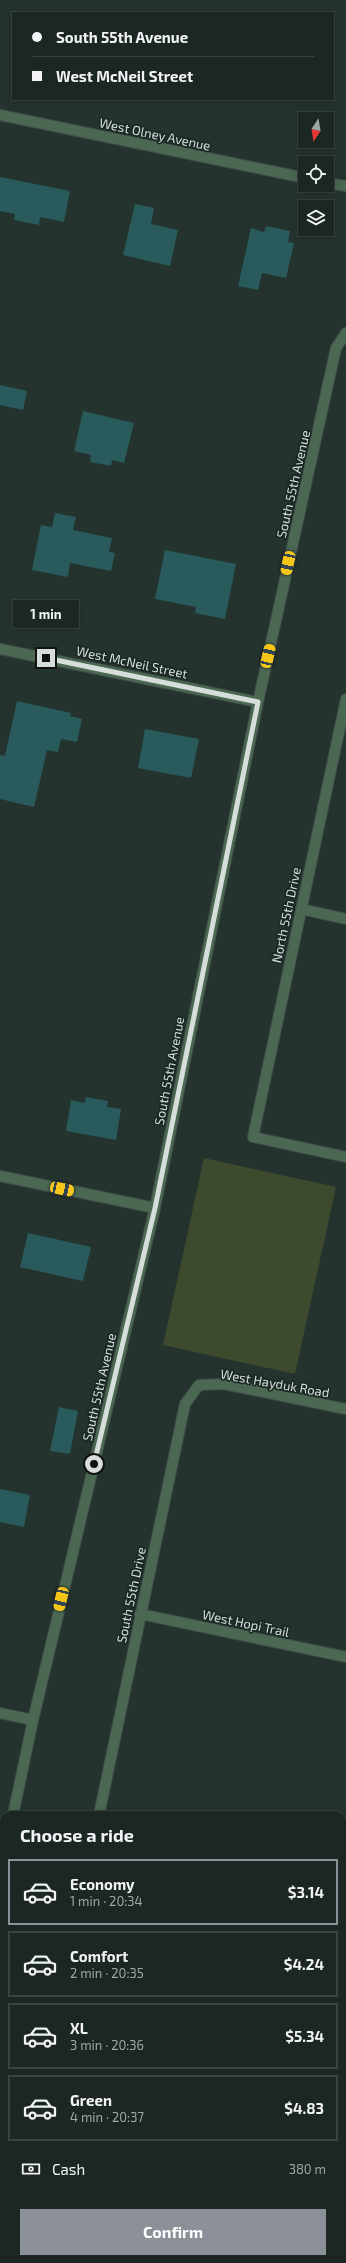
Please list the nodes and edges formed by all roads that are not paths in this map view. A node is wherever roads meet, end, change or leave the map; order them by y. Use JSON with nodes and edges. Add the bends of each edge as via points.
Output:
{"nodes":[{"id":1,"x":0,"y":116,"type":"edge"},
{"id":2,"x":298,"y":177,"type":"edge"},
{"id":3,"x":334,"y":184,"type":"edge"},
{"id":4,"x":346,"y":186,"type":"edge"},
{"id":5,"x":346,"y":333,"type":"edge"},
{"id":6,"x":0,"y":648,"type":"edge"},
{"id":7,"x":346,"y":699,"type":"edge"},
{"id":8,"x":258,"y":702,"type":"junction"},
{"id":9,"x":301,"y":909,"type":"junction"},
{"id":10,"x":346,"y":918,"type":"edge"},
{"id":11,"x":346,"y":1156,"type":"edge"},
{"id":12,"x":0,"y":1176,"type":"edge"},
{"id":13,"x":155,"y":1208,"type":"junction"},
{"id":14,"x":199,"y":1385,"type":"joint"},
{"id":15,"x":346,"y":1409,"type":"edge"},
{"id":16,"x":140,"y":1614,"type":"junction"},
{"id":17,"x":346,"y":1657,"type":"edge"},
{"id":18,"x":0,"y":1713,"type":"edge"},
{"id":19,"x":33,"y":1720,"type":"junction"},
{"id":20,"x":14,"y":1811,"type":"edge"},
{"id":21,"x":100,"y":1811,"type":"edge"}],
"edges":[{"from":1,"to":2,"type":"street","name":"West Olney Avenue"},
{"from":3,"to":4,"type":"street"},
{"from":5,"to":8,"type":"street","name":"South 55th Avenue","via":[[336,348]]},
{"from":6,"to":8,"type":"street","name":"West McNeil Street"},
{"from":7,"to":9,"type":"street","name":"North 55th Drive"},
{"from":8,"to":13,"type":"street","name":"South 55th Avenue"},
{"from":9,"to":10,"type":"street"},
{"from":9,"to":11,"type":"street","name":"North 55th Drive","via":[[252,1137]]},
{"from":12,"to":13,"type":"street"},
{"from":13,"to":19,"type":"street","name":"South 55th Avenue"},
{"from":14,"to":15,"type":"street","name":"West Hayduk Road","via":[[224,1384]]},
{"from":14,"to":16,"type":"street","name":"South 55th Drive","via":[[185,1404]]},
{"from":16,"to":17,"type":"street","name":"West Hopi Trail"},
{"from":16,"to":21,"type":"street","name":"South 55th Drive"},
{"from":18,"to":19,"type":"street"},
{"from":19,"to":20,"type":"street","name":"South 55th Avenue"}]}
